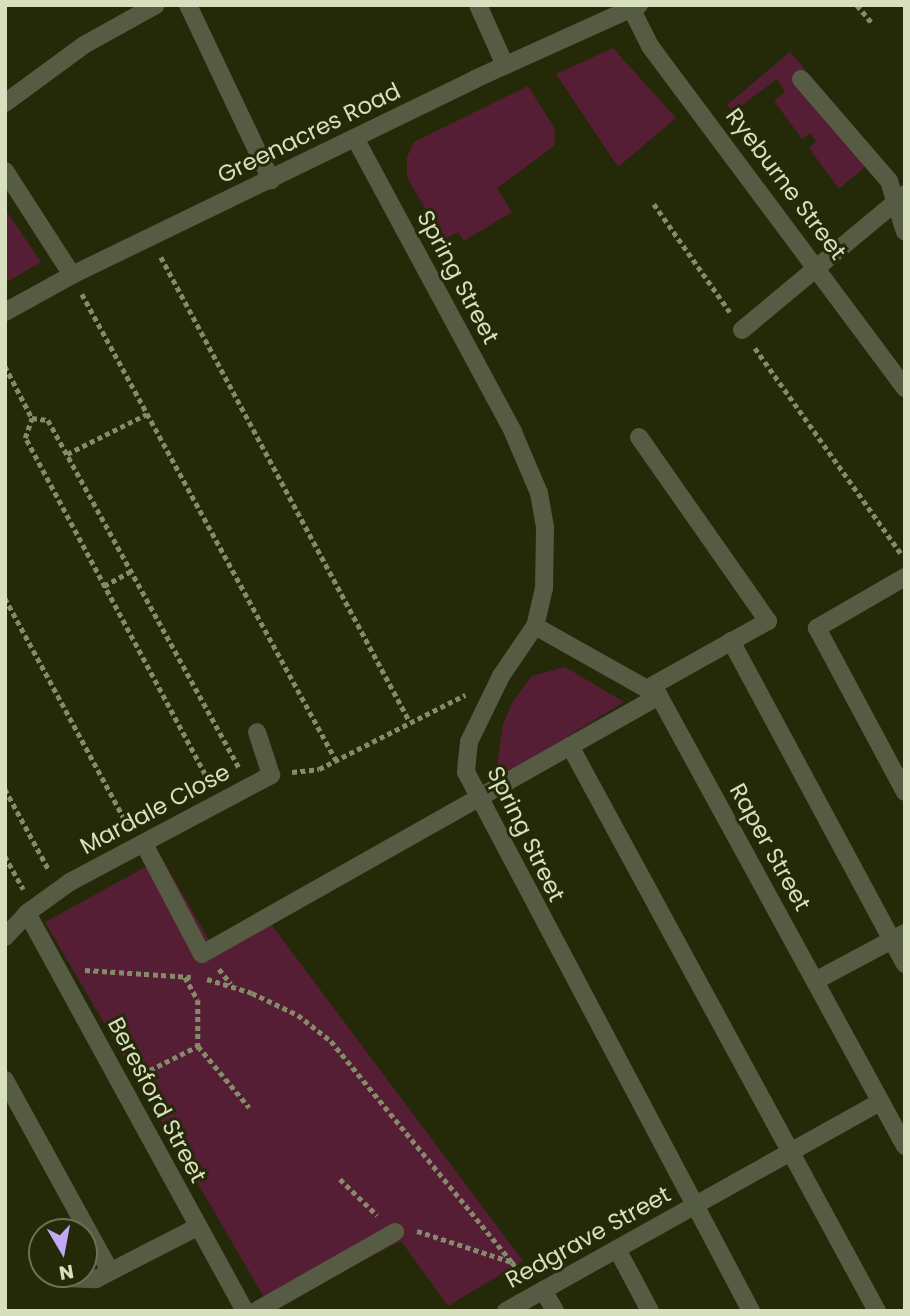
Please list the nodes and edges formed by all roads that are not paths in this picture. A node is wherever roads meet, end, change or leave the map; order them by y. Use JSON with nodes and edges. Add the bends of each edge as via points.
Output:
{"nodes":[{"id":1,"x":156,"y":5,"type":"edge"},
{"id":2,"x":188,"y":5,"type":"edge"},
{"id":3,"x":478,"y":5,"type":"edge"},
{"id":4,"x":635,"y":7,"type":"edge"},
{"id":5,"x":505,"y":65,"type":"junction"},
{"id":6,"x":801,"y":79,"type":"dead end"},
{"id":7,"x":5,"y":103,"type":"edge"},
{"id":8,"x":355,"y":138,"type":"junction"},
{"id":9,"x":5,"y":171,"type":"edge"},
{"id":10,"x":271,"y":180,"type":"junction"},
{"id":11,"x":900,"y":199,"type":"edge"},
{"id":12,"x":905,"y":232,"type":"edge"},
{"id":13,"x":819,"y":269,"type":"junction"},
{"id":14,"x":72,"y":275,"type":"junction"},
{"id":15,"x":5,"y":313,"type":"edge"},
{"id":16,"x":742,"y":330,"type":"road end"},
{"id":17,"x":905,"y":388,"type":"edge"},
{"id":18,"x":639,"y":437,"type":"dead end"},
{"id":19,"x":903,"y":583,"type":"edge"},
{"id":20,"x":535,"y":626,"type":"junction"},
{"id":21,"x":731,"y":640,"type":"junction"},
{"id":22,"x":654,"y":692,"type":"junction"},
{"id":23,"x":257,"y":732,"type":"dead end"},
{"id":24,"x":570,"y":746,"type":"junction"},
{"id":25,"x":905,"y":792,"type":"edge"},
{"id":26,"x":477,"y":800,"type":"junction"},
{"id":27,"x":141,"y":845,"type":"junction"},
{"id":28,"x":30,"y":911,"type":"junction"},
{"id":29,"x":898,"y":936,"type":"edge"},
{"id":30,"x":5,"y":937,"type":"edge"},
{"id":31,"x":905,"y":964,"type":"edge"},
{"id":32,"x":815,"y":981,"type":"junction"},
{"id":33,"x":5,"y":1080,"type":"edge"},
{"id":34,"x":880,"y":1102,"type":"junction"},
{"id":35,"x":905,"y":1146,"type":"edge"},
{"id":36,"x":791,"y":1152,"type":"junction"},
{"id":37,"x":694,"y":1205,"type":"junction"},
{"id":38,"x":197,"y":1227,"type":"junction"},
{"id":39,"x":395,"y":1233,"type":"road end"},
{"id":40,"x":617,"y":1248,"type":"junction"},
{"id":41,"x":110,"y":1271,"type":"junction"},
{"id":42,"x":98,"y":1278,"type":"edge"},
{"id":43,"x":539,"y":1292,"type":"junction"},
{"id":44,"x":245,"y":1311,"type":"edge"},
{"id":45,"x":256,"y":1311,"type":"edge"},
{"id":46,"x":506,"y":1311,"type":"edge"},
{"id":47,"x":555,"y":1311,"type":"edge"},
{"id":48,"x":650,"y":1311,"type":"edge"},
{"id":49,"x":751,"y":1311,"type":"edge"},
{"id":50,"x":877,"y":1311,"type":"edge"}],
"edges":[{"from":1,"to":7,"type":"street","via":[[84,45]]},
{"from":2,"to":10,"type":"street"},
{"from":3,"to":5,"type":"street"},
{"from":4,"to":5,"type":"street","name":"Greenacres Road"},
{"from":4,"to":13,"type":"street","name":"Ryeburne Street","via":[[650,46]]},
{"from":5,"to":8,"type":"street","name":"Greenacres Road"},
{"from":6,"to":11,"type":"street"},
{"from":8,"to":10,"type":"street","name":"Greenacres Road"},
{"from":8,"to":20,"type":"street","name":"Spring Street","via":[[513,432],[538,493],[546,561]]},
{"from":9,"to":14,"type":"street"},
{"from":10,"to":14,"type":"street","name":"Greenacres Road"},
{"from":11,"to":12,"type":"street"},
{"from":11,"to":13,"type":"street"},
{"from":13,"to":16,"type":"street"},
{"from":13,"to":17,"type":"street","name":"Ryeburne Street"},
{"from":14,"to":15,"type":"street","name":"Greenacres Road"},
{"from":18,"to":21,"type":"street","via":[[768,621]]},
{"from":19,"to":25,"type":"street","via":[[817,628]]},
{"from":20,"to":22,"type":"street"},
{"from":20,"to":26,"type":"street","name":"Spring Street","via":[[501,676],[469,742],[466,772]]},
{"from":21,"to":22,"type":"street"},
{"from":21,"to":29,"type":"street"},
{"from":22,"to":24,"type":"street"},
{"from":22,"to":32,"type":"street","name":"Raper Street"},
{"from":23,"to":27,"type":"street","name":"Mardale Close","via":[[271,775]]},
{"from":24,"to":26,"type":"street"},
{"from":24,"to":36,"type":"street"},
{"from":26,"to":27,"type":"street","via":[[202,954]]},
{"from":26,"to":37,"type":"street","name":"Spring Street"},
{"from":27,"to":28,"type":"street","name":"Mardale Close","via":[[60,889]]},
{"from":28,"to":30,"type":"street","name":"Mardale Close"},
{"from":28,"to":38,"type":"street","name":"Beresford Street"},
{"from":29,"to":31,"type":"street"},
{"from":29,"to":32,"type":"street"},
{"from":32,"to":34,"type":"street","name":"Raper Street"},
{"from":33,"to":41,"type":"street"},
{"from":34,"to":35,"type":"street","name":"Raper Street"},
{"from":34,"to":36,"type":"street","name":"Redgrave Street"},
{"from":36,"to":37,"type":"street","name":"Redgrave Street"},
{"from":36,"to":50,"type":"street"},
{"from":37,"to":40,"type":"street","name":"Redgrave Street"},
{"from":37,"to":49,"type":"street","name":"Spring Street"},
{"from":38,"to":41,"type":"street"},
{"from":38,"to":44,"type":"street","name":"Beresford Street"},
{"from":39,"to":45,"type":"street"},
{"from":40,"to":43,"type":"street","name":"Redgrave Street"},
{"from":40,"to":48,"type":"street"},
{"from":41,"to":42,"type":"street"},
{"from":43,"to":46,"type":"street","name":"Redgrave Street"},
{"from":43,"to":47,"type":"street"}]}
